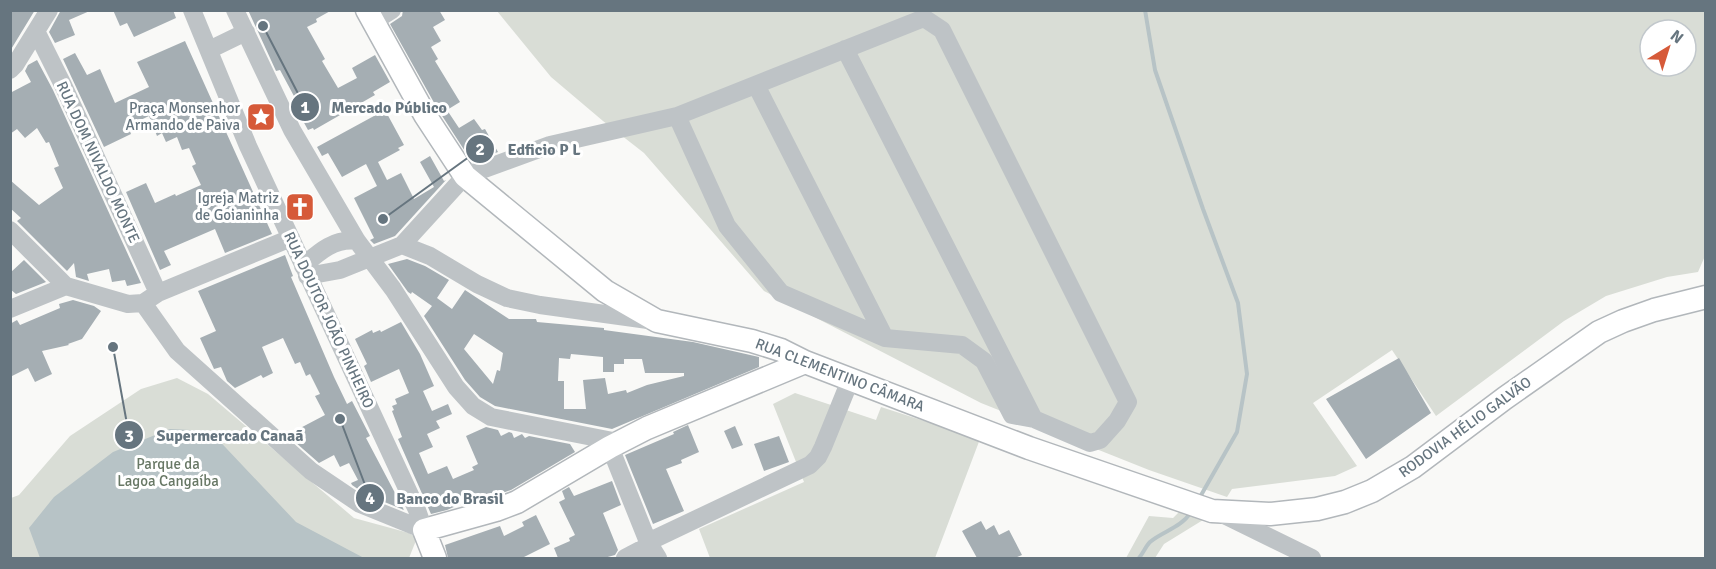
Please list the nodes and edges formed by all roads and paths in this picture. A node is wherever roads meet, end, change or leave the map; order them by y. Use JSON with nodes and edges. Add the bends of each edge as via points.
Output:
{"nodes":[{"id":1,"x":49,"y":10,"type":"edge"},
{"id":2,"x":192,"y":10,"type":"edge"},
{"id":3,"x":235,"y":10,"type":"edge"},
{"id":4,"x":378,"y":14,"type":"edge"},
{"id":5,"x":36,"y":31,"type":"junction"},
{"id":6,"x":246,"y":32,"type":"junction"},
{"id":7,"x":845,"y":49,"type":"junction"},
{"id":8,"x":208,"y":50,"type":"junction"},
{"id":9,"x":10,"y":70,"type":"edge"},
{"id":10,"x":756,"y":85,"type":"junction"},
{"id":11,"x":677,"y":116,"type":"junction"},
{"id":12,"x":465,"y":176,"type":"junction"},
{"id":13,"x":10,"y":230,"type":"edge"},
{"id":14,"x":291,"y":238,"type":"junction"},
{"id":15,"x":357,"y":241,"type":"junction"},
{"id":16,"x":402,"y":245,"type":"junction"},
{"id":17,"x":369,"y":258,"type":"junction"},
{"id":18,"x":305,"y":271,"type":"junction"},
{"id":19,"x":66,"y":286,"type":"junction"},
{"id":20,"x":1706,"y":297,"type":"edge"},
{"id":21,"x":143,"y":300,"type":"junction"},
{"id":22,"x":10,"y":309,"type":"edge"},
{"id":23,"x":657,"y":321,"type":"junction"},
{"id":24,"x":885,"y":338,"type":"junction"},
{"id":25,"x":805,"y":362,"type":"junction"},
{"id":26,"x":851,"y":378,"type":"junction"},
{"id":27,"x":1034,"y":419,"type":"junction"},
{"id":28,"x":614,"y":445,"type":"junction"},
{"id":29,"x":1215,"y":511,"type":"junction"},
{"id":30,"x":424,"y":530,"type":"junction"},
{"id":31,"x":648,"y":542,"type":"junction"},
{"id":32,"x":433,"y":556,"type":"edge"},
{"id":33,"x":625,"y":558,"type":"edge"},
{"id":34,"x":658,"y":558,"type":"edge"},
{"id":35,"x":1312,"y":558,"type":"edge"}],
"edges":[{"from":1,"to":5,"type":"street"},
{"from":2,"to":8,"type":"street","name":"RUA DOUTOR JOÃO PINHEIRO"},
{"from":3,"to":6,"type":"street"},
{"from":4,"to":12,"type":"main road","name":"RUA CLEMENTINO CÂMARA","via":[[425,115]]},
{"from":5,"to":9,"type":"street"},
{"from":5,"to":21,"type":"street","name":"RUA DOM NIVALDO MONTE","via":[[63,85]]},
{"from":6,"to":8,"type":"street"},
{"from":6,"to":15,"type":"street","via":[[292,130]]},
{"from":7,"to":10,"type":"street"},
{"from":7,"to":27,"type":"street"},
{"from":7,"to":27,"type":"street","via":[[924,18],[942,30],[1128,402],[1117,422],[1100,440],[1090,443]]},
{"from":8,"to":14,"type":"street","name":"RUA DOUTOR JOÃO PINHEIRO"},
{"from":10,"to":11,"type":"street"},
{"from":10,"to":24,"type":"street"},
{"from":11,"to":12,"type":"street","via":[[550,145]]},
{"from":11,"to":24,"type":"street","via":[[727,226],[782,293]]},
{"from":12,"to":16,"type":"street"},
{"from":12,"to":23,"type":"main road","name":"RUA CLEMENTINO CÂMARA","via":[[605,291]]},
{"from":13,"to":19,"type":"street"},
{"from":14,"to":18,"type":"street","name":"RUA DOUTOR JOÃO PINHEIRO"},
{"from":14,"to":21,"type":"street"},
{"from":15,"to":17,"type":"street"},
{"from":15,"to":18,"type":"street","via":[[334,243],[323,249]]},
{"from":16,"to":17,"type":"street"},
{"from":16,"to":23,"type":"street","via":[[507,298]]},
{"from":17,"to":18,"type":"street","via":[[340,270]]},
{"from":17,"to":28,"type":"street","via":[[456,387],[482,413],[597,437]]},
{"from":18,"to":30,"type":"street","name":"RUA DOUTOR JOÃO PINHEIRO"},
{"from":19,"to":21,"type":"street"},
{"from":19,"to":22,"type":"street"},
{"from":20,"to":29,"type":"main road","name":"RODOVIA HÉLIO GALVÃO","via":[[1654,310],[1599,332],[1413,467],[1372,491],[1345,502],[1270,514]]},
{"from":21,"to":30,"type":"street","name":"RUA DOM NIVALDO MONTE","via":[[177,351],[311,471],[360,504]]},
{"from":23,"to":25,"type":"main road","name":"RUA CLEMENTINO CÂMARA","via":[[752,341]]},
{"from":24,"to":27,"type":"street","via":[[963,345],[984,360],[1012,416]]},
{"from":25,"to":26,"type":"main road","name":"RUA CLEMENTINO CÂMARA"},
{"from":25,"to":28,"type":"main road","via":[[714,398]]},
{"from":26,"to":29,"type":"main road","name":"RUA CLEMENTINO CÂMARA","via":[[1029,448]]},
{"from":26,"to":31,"type":"street","via":[[824,447],[810,465]]},
{"from":28,"to":30,"type":"main road","via":[[517,502]]},
{"from":28,"to":31,"type":"street"},
{"from":29,"to":35,"type":"street"},
{"from":30,"to":32,"type":"main road"},
{"from":31,"to":33,"type":"street"},
{"from":31,"to":34,"type":"street"}]}
